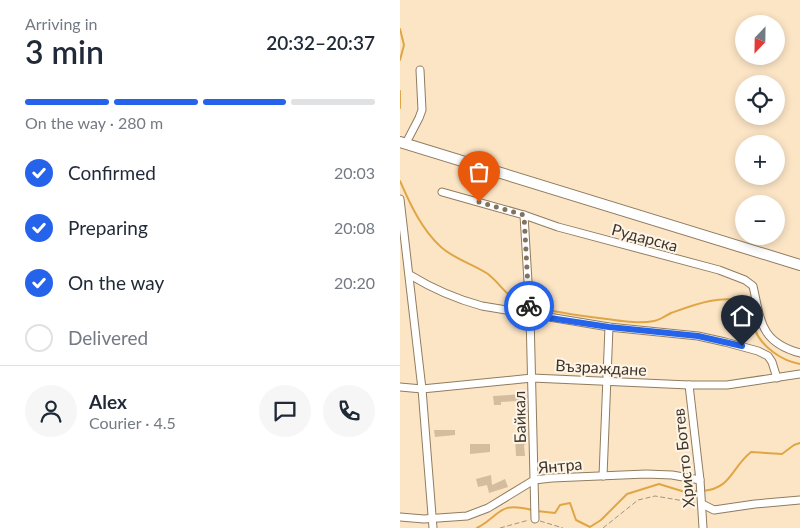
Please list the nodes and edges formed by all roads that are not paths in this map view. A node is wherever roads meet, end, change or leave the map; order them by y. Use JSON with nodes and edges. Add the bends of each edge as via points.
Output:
{"nodes":[{"id":1,"x":420,"y":70,"type":"dead end"},
{"id":2,"x":403,"y":142,"type":"edge"},
{"id":3,"x":442,"y":192,"type":"dead end"},
{"id":4,"x":400,"y":199,"type":"edge"},
{"id":5,"x":524,"y":215,"type":"junction"},
{"id":6,"x":800,"y":265,"type":"edge"},
{"id":7,"x":410,"y":275,"type":"junction"},
{"id":8,"x":529,"y":308,"type":"junction"},
{"id":9,"x":609,"y":327,"type":"junction"},
{"id":10,"x":800,"y":353,"type":"edge"},
{"id":11,"x":800,"y":374,"type":"edge"},
{"id":12,"x":532,"y":378,"type":"junction"},
{"id":13,"x":777,"y":378,"type":"junction"},
{"id":14,"x":606,"y":380,"type":"junction"},
{"id":15,"x":689,"y":385,"type":"junction"},
{"id":16,"x":400,"y":387,"type":"edge"},
{"id":17,"x":422,"y":389,"type":"junction"},
{"id":18,"x":603,"y":476,"type":"junction"},
{"id":19,"x":534,"y":480,"type":"junction"},
{"id":20,"x":700,"y":482,"type":"junction"},
{"id":21,"x":800,"y":500,"type":"edge"},
{"id":22,"x":701,"y":502,"type":"junction"},
{"id":23,"x":400,"y":517,"type":"edge"},
{"id":24,"x":432,"y":519,"type":"junction"},
{"id":25,"x":535,"y":519,"type":"road end"},
{"id":26,"x":433,"y":528,"type":"edge"},
{"id":27,"x":703,"y":528,"type":"edge"}],
"edges":[{"from":1,"to":2,"type":"street","via":[[422,110]]},
{"from":2,"to":6,"type":"highway"},
{"from":3,"to":5,"type":"street","name":"Рударска"},
{"from":4,"to":7,"type":"street"},
{"from":5,"to":8,"type":"street","name":"Байкал"},
{"from":5,"to":10,"type":"street","name":"Рударска","via":[[745,280],[753,286],[760,320],[768,336]]},
{"from":7,"to":8,"type":"street","via":[[462,301]]},
{"from":7,"to":17,"type":"street"},
{"from":8,"to":9,"type":"street"},
{"from":8,"to":12,"type":"street","name":"Байкал"},
{"from":9,"to":13,"type":"street","via":[[698,336],[758,351],[768,356]]},
{"from":9,"to":14,"type":"street"},
{"from":11,"to":13,"type":"street","name":"Възраждане"},
{"from":12,"to":14,"type":"street","name":"Възраждане"},
{"from":12,"to":17,"type":"street","name":"Възраждане"},
{"from":12,"to":19,"type":"street","name":"Байкал"},
{"from":13,"to":15,"type":"street","name":"Възраждане","via":[[727,386]]},
{"from":14,"to":15,"type":"street","name":"Възраждане"},
{"from":14,"to":18,"type":"street"},
{"from":15,"to":20,"type":"street","name":"Христо Ботев"},
{"from":16,"to":17,"type":"street","name":"Възраждане"},
{"from":17,"to":24,"type":"street"},
{"from":18,"to":19,"type":"street","name":"Янтра"},
{"from":18,"to":20,"type":"street","name":"Янтра","via":[[672,475]]},
{"from":19,"to":24,"type":"street","name":"Янтра","via":[[488,508],[467,516]]},
{"from":19,"to":25,"type":"street","name":"Байкал"},
{"from":20,"to":22,"type":"street","name":"Христо Ботев"},
{"from":21,"to":22,"type":"street","via":[[714,510]]},
{"from":22,"to":27,"type":"street","name":"Христо Ботев"},
{"from":23,"to":24,"type":"street","name":"Янтра"},
{"from":24,"to":26,"type":"street"}]}
